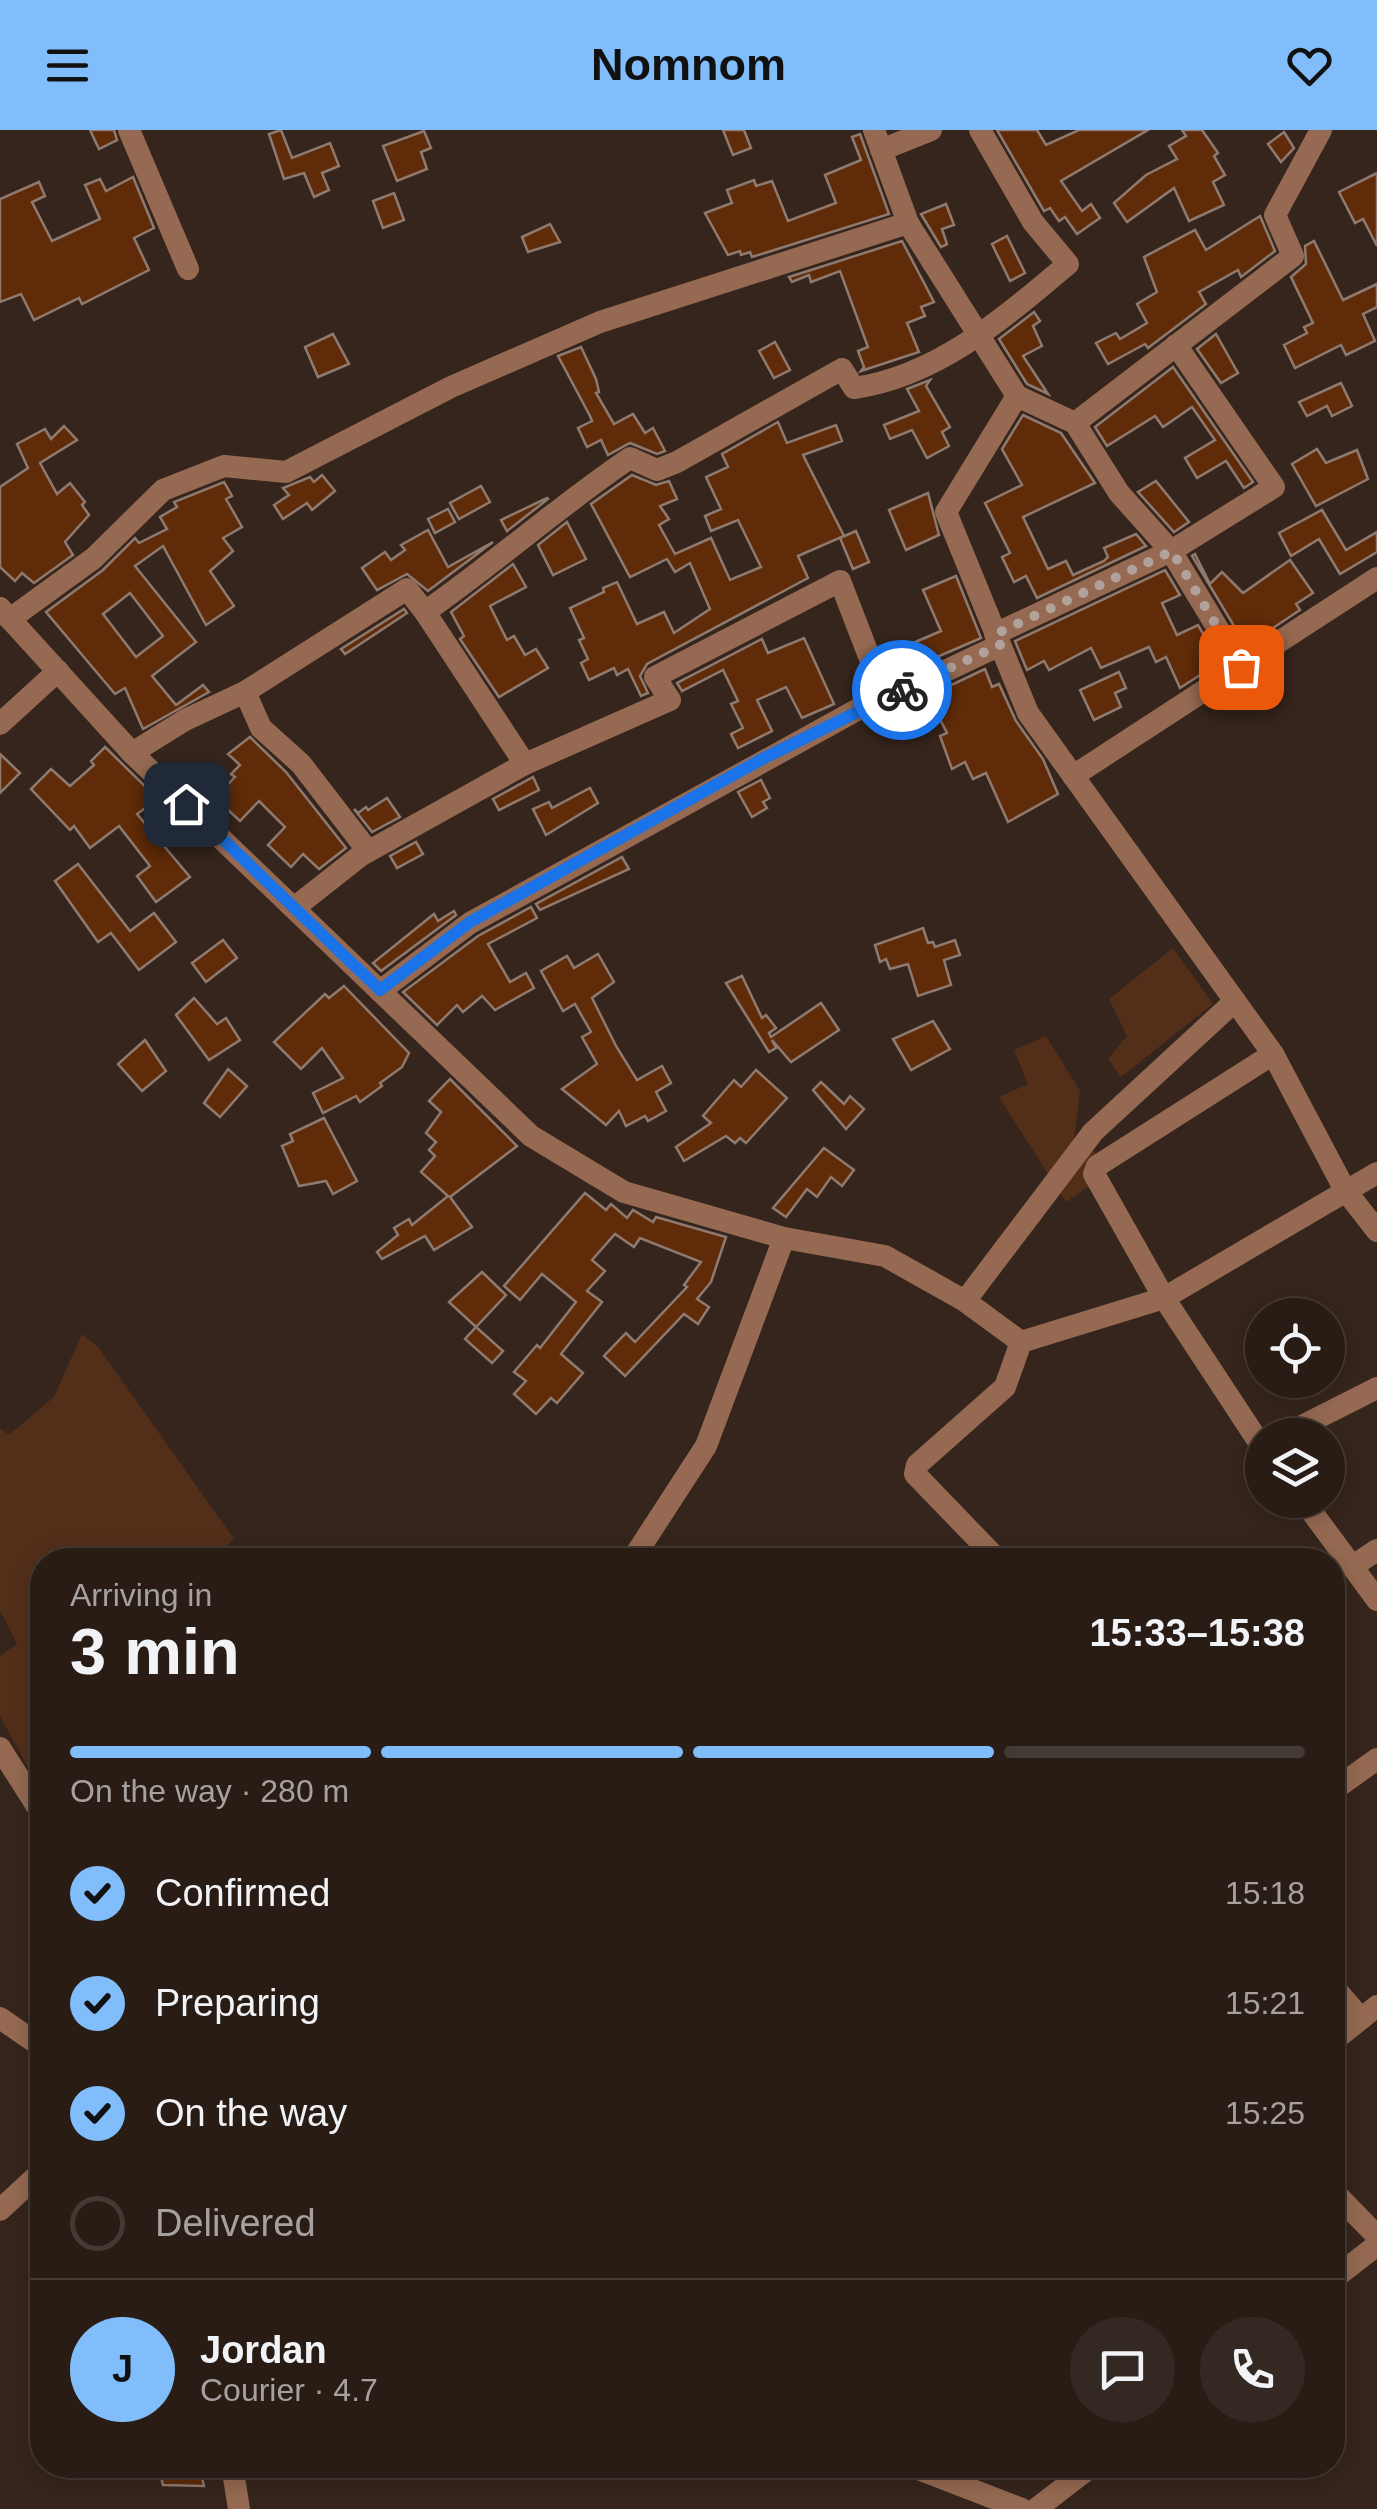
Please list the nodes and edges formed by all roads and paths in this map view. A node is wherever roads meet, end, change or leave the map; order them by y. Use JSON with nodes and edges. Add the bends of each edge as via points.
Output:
{"nodes":[{"id":1,"x":130,"y":130,"type":"edge"},
{"id":2,"x":932,"y":130,"type":"edge"},
{"id":3,"x":980,"y":130,"type":"edge"},
{"id":4,"x":1321,"y":130,"type":"edge"},
{"id":5,"x":878,"y":140,"type":"edge"},
{"id":6,"x":908,"y":222,"type":"junction"},
{"id":7,"x":188,"y":269,"type":"dead end"},
{"id":8,"x":979,"y":335,"type":"junction"},
{"id":9,"x":1176,"y":345,"type":"junction"},
{"id":10,"x":1017,"y":396,"type":"junction"},
{"id":11,"x":1076,"y":423,"type":"junction"},
{"id":12,"x":1172,"y":551,"type":"junction"},
{"id":13,"x":1377,"y":578,"type":"edge"},
{"id":14,"x":424,"y":612,"type":"junction"},
{"id":15,"x":5,"y":614,"type":"edge"},
{"id":16,"x":998,"y":640,"type":"junction"},
{"id":17,"x":1241,"y":667,"type":"junction"},
{"id":18,"x":58,"y":671,"type":"junction"},
{"id":19,"x":245,"y":692,"type":"junction"},
{"id":20,"x":884,"y":695,"type":"junction"},
{"id":21,"x":0,"y":724,"type":"edge"},
{"id":22,"x":132,"y":753,"type":"junction"},
{"id":23,"x":525,"y":764,"type":"junction"},
{"id":24,"x":1073,"y":776,"type":"junction"},
{"id":25,"x":368,"y":852,"type":"junction"},
{"id":26,"x":294,"y":908,"type":"junction"},
{"id":27,"x":380,"y":990,"type":"junction"},
{"id":28,"x":1235,"y":1001,"type":"junction"},
{"id":29,"x":1273,"y":1054,"type":"junction"},
{"id":30,"x":1377,"y":1172,"type":"edge"},
{"id":31,"x":1346,"y":1190,"type":"junction"},
{"id":32,"x":1377,"y":1231,"type":"edge"},
{"id":33,"x":784,"y":1238,"type":"junction"},
{"id":34,"x":1164,"y":1298,"type":"junction"},
{"id":35,"x":964,"y":1301,"type":"junction"},
{"id":36,"x":1021,"y":1342,"type":"junction"},
{"id":37,"x":1377,"y":1388,"type":"edge"},
{"id":38,"x":1318,"y":1418,"type":"edge"},
{"id":39,"x":1245,"y":1420,"type":"edge"},
{"id":40,"x":1317,"y":1518,"type":"edge"},
{"id":41,"x":640,"y":1548,"type":"edge"},
{"id":42,"x":979,"y":1548,"type":"edge"},
{"id":43,"x":1339,"y":1548,"type":"edge"},
{"id":44,"x":1377,"y":1550,"type":"edge"},
{"id":45,"x":1345,"y":1555,"type":"edge"},
{"id":46,"x":1353,"y":1566,"type":"junction"},
{"id":47,"x":1377,"y":1600,"type":"edge"},
{"id":48,"x":0,"y":1748,"type":"edge"},
{"id":49,"x":1377,"y":1759,"type":"edge"},
{"id":50,"x":1345,"y":1782,"type":"edge"},
{"id":51,"x":30,"y":1795,"type":"edge"},
{"id":52,"x":1345,"y":1994,"type":"edge"},
{"id":53,"x":1369,"y":2012,"type":"edge"},
{"id":54,"x":0,"y":2018,"type":"edge"},
{"id":55,"x":1345,"y":2031,"type":"edge"},
{"id":56,"x":30,"y":2039,"type":"edge"},
{"id":57,"x":30,"y":2181,"type":"edge"},
{"id":58,"x":1345,"y":2203,"type":"edge"},
{"id":59,"x":0,"y":2210,"type":"edge"},
{"id":60,"x":1377,"y":2236,"type":"edge"},
{"id":61,"x":1377,"y":2244,"type":"edge"},
{"id":62,"x":1345,"y":2270,"type":"edge"},
{"id":63,"x":234,"y":2478,"type":"edge"},
{"id":64,"x":942,"y":2478,"type":"edge"},
{"id":65,"x":1075,"y":2478,"type":"edge"},
{"id":66,"x":239,"y":2509,"type":"edge"},
{"id":67,"x":1022,"y":2509,"type":"edge"},
{"id":68,"x":1036,"y":2509,"type":"edge"}],
"edges":[{"from":1,"to":7,"type":"street"},
{"from":2,"to":5,"type":"street"},
{"from":3,"to":8,"type":"street","via":[[1033,222],[1068,264]]},
{"from":4,"to":9,"type":"street","via":[[1275,215],[1294,256]]},
{"from":5,"to":6,"type":"street"},
{"from":6,"to":8,"type":"street"},
{"from":6,"to":15,"type":"street","via":[[600,322],[452,387],[286,472],[224,466],[163,490],[94,558]]},
{"from":8,"to":10,"type":"street"},
{"from":8,"to":14,"type":"street","via":[[882,384],[854,388],[842,369],[657,470],[630,458]]},
{"from":9,"to":11,"type":"street"},
{"from":9,"to":12,"type":"street","via":[[1274,487]]},
{"from":10,"to":11,"type":"street"},
{"from":10,"to":16,"type":"street","via":[[946,512]]},
{"from":11,"to":12,"type":"street","via":[[1119,492]]},
{"from":12,"to":16,"type":"street"},
{"from":12,"to":17,"type":"street"},
{"from":13,"to":17,"type":"street"},
{"from":14,"to":19,"type":"street","via":[[407,589]]},
{"from":14,"to":23,"type":"street"},
{"from":15,"to":18,"type":"street"},
{"from":16,"to":20,"type":"street"},
{"from":16,"to":24,"type":"street","via":[[1028,714]]},
{"from":17,"to":24,"type":"street"},
{"from":18,"to":21,"type":"street"},
{"from":18,"to":22,"type":"street"},
{"from":19,"to":22,"type":"street"},
{"from":19,"to":25,"type":"street","via":[[262,728],[301,764]]},
{"from":20,"to":23,"type":"street","via":[[840,581],[655,677],[670,700]]},
{"from":20,"to":27,"type":"street","via":[[470,922]]},
{"from":22,"to":26,"type":"street"},
{"from":23,"to":25,"type":"street"},
{"from":24,"to":28,"type":"street"},
{"from":25,"to":26,"type":"street"},
{"from":26,"to":27,"type":"street"},
{"from":27,"to":33,"type":"street","via":[[531,1136],[624,1192]]},
{"from":28,"to":29,"type":"street"},
{"from":28,"to":35,"type":"street","via":[[1093,1132]]},
{"from":29,"to":31,"type":"street"},
{"from":29,"to":34,"type":"street","via":[[1097,1166],[1095,1182]]},
{"from":30,"to":31,"type":"street"},
{"from":31,"to":32,"type":"street"},
{"from":31,"to":34,"type":"street"},
{"from":33,"to":35,"type":"street","via":[[885,1256]]},
{"from":33,"to":41,"type":"street","via":[[706,1446]]},
{"from":34,"to":36,"type":"street"},
{"from":34,"to":39,"type":"street"},
{"from":35,"to":36,"type":"street"},
{"from":36,"to":42,"type":"street","via":[[1005,1386],[917,1465],[915,1474]]},
{"from":37,"to":38,"type":"street"},
{"from":40,"to":43,"type":"street"},
{"from":44,"to":46,"type":"street"},
{"from":45,"to":46,"type":"street"},
{"from":46,"to":47,"type":"street"},
{"from":48,"to":51,"type":"street"},
{"from":49,"to":50,"type":"street"},
{"from":52,"to":53,"type":"street"},
{"from":53,"to":55,"type":"street"},
{"from":54,"to":56,"type":"street"},
{"from":57,"to":59,"type":"street"},
{"from":58,"to":60,"type":"street"},
{"from":61,"to":62,"type":"street"},
{"from":63,"to":66,"type":"street"},
{"from":64,"to":67,"type":"street"},
{"from":65,"to":68,"type":"street"}]}
